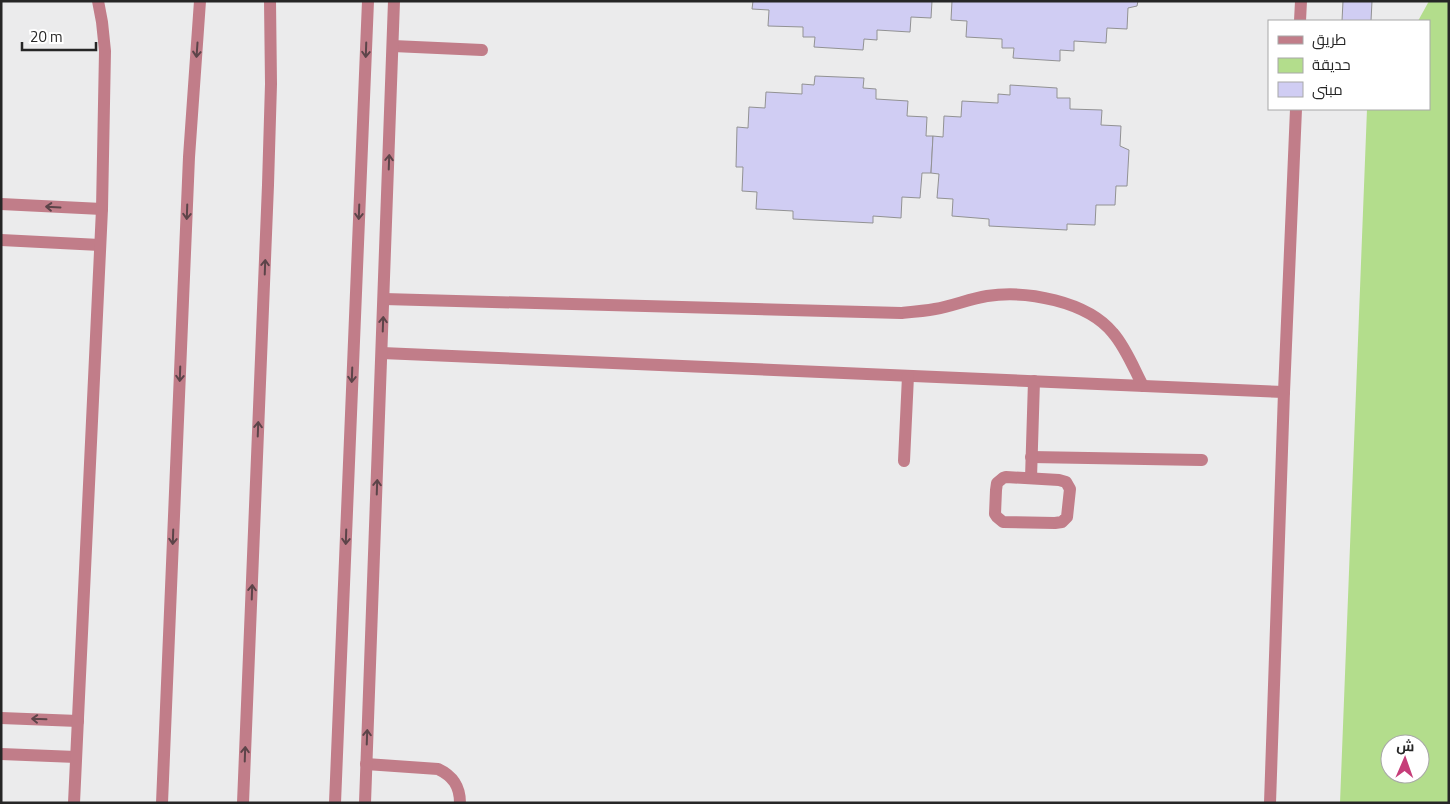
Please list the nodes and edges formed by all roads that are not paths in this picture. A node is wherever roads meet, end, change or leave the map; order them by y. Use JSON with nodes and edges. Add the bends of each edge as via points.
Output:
{"nodes":[{"id":1,"x":98,"y":1,"type":"edge"},
{"id":2,"x":200,"y":1,"type":"edge"},
{"id":3,"x":270,"y":1,"type":"edge"},
{"id":4,"x":368,"y":1,"type":"edge"},
{"id":5,"x":394,"y":1,"type":"edge"},
{"id":6,"x":1301,"y":1,"type":"edge"},
{"id":7,"x":1300,"y":20,"type":"edge"},
{"id":8,"x":393,"y":46,"type":"junction"},
{"id":9,"x":482,"y":50,"type":"dead end"},
{"id":10,"x":1296,"y":110,"type":"edge"},
{"id":11,"x":1,"y":204,"type":"edge"},
{"id":12,"x":102,"y":209,"type":"junction"},
{"id":13,"x":1,"y":240,"type":"edge"},
{"id":14,"x":100,"y":245,"type":"junction"},
{"id":15,"x":384,"y":299,"type":"junction"},
{"id":16,"x":382,"y":353,"type":"junction"},
{"id":17,"x":908,"y":376,"type":"junction"},
{"id":18,"x":1034,"y":381,"type":"junction"},
{"id":19,"x":1143,"y":386,"type":"junction"},
{"id":20,"x":1284,"y":392,"type":"junction"},
{"id":21,"x":1031,"y":457,"type":"junction"},
{"id":22,"x":1202,"y":460,"type":"dead end"},
{"id":23,"x":904,"y":461,"type":"dead end"},
{"id":24,"x":1030,"y":478,"type":"junction"},
{"id":25,"x":1,"y":718,"type":"edge"},
{"id":26,"x":78,"y":721,"type":"junction"},
{"id":27,"x":1,"y":754,"type":"edge"},
{"id":28,"x":76,"y":758,"type":"junction"},
{"id":29,"x":366,"y":764,"type":"junction"},
{"id":30,"x":74,"y":803,"type":"edge"},
{"id":31,"x":162,"y":803,"type":"edge"},
{"id":32,"x":243,"y":803,"type":"edge"},
{"id":33,"x":335,"y":803,"type":"edge"},
{"id":34,"x":364,"y":803,"type":"edge"},
{"id":35,"x":460,"y":803,"type":"edge"},
{"id":36,"x":1270,"y":803,"type":"edge"}],
"edges":[{"from":1,"to":12,"type":"street","via":[[105,51]]},
{"from":2,"to":31,"type":"street","one_way":true,"via":[[189,157]]},
{"from":32,"to":3,"type":"street","one_way":true,"via":[[268,185]]},
{"from":4,"to":33,"type":"street","one_way":true},
{"from":5,"to":8,"type":"street"},
{"from":6,"to":7,"type":"street"},
{"from":8,"to":9,"type":"street"},
{"from":15,"to":8,"type":"street","one_way":true},
{"from":10,"to":20,"type":"street"},
{"from":12,"to":11,"type":"street","one_way":true},
{"from":12,"to":14,"type":"street"},
{"from":13,"to":14,"type":"street"},
{"from":14,"to":26,"type":"street"},
{"from":16,"to":15,"type":"street","one_way":true},
{"from":15,"to":19,"type":"street","via":[[901,313],[935,309],[988,296],[1025,295],[1078,307],[1104,323],[1114,334]]},
{"from":16,"to":17,"type":"street"},
{"from":29,"to":16,"type":"street","one_way":true},
{"from":17,"to":18,"type":"street"},
{"from":17,"to":23,"type":"street"},
{"from":18,"to":19,"type":"street"},
{"from":18,"to":21,"type":"street"},
{"from":19,"to":20,"type":"street"},
{"from":20,"to":36,"type":"street"},
{"from":21,"to":22,"type":"street"},
{"from":21,"to":24,"type":"street"},
{"from":24,"to":24,"type":"street","via":[[1003,478],[997,483],[997,517],[1003,522],[1062,522],[1068,514],[1070,489],[1066,482]]},
{"from":26,"to":25,"type":"street","one_way":true},
{"from":26,"to":28,"type":"street"},
{"from":27,"to":28,"type":"street"},
{"from":28,"to":30,"type":"street"},
{"from":29,"to":34,"type":"street"},
{"from":29,"to":35,"type":"street","via":[[446,772],[458,786]]}]}
